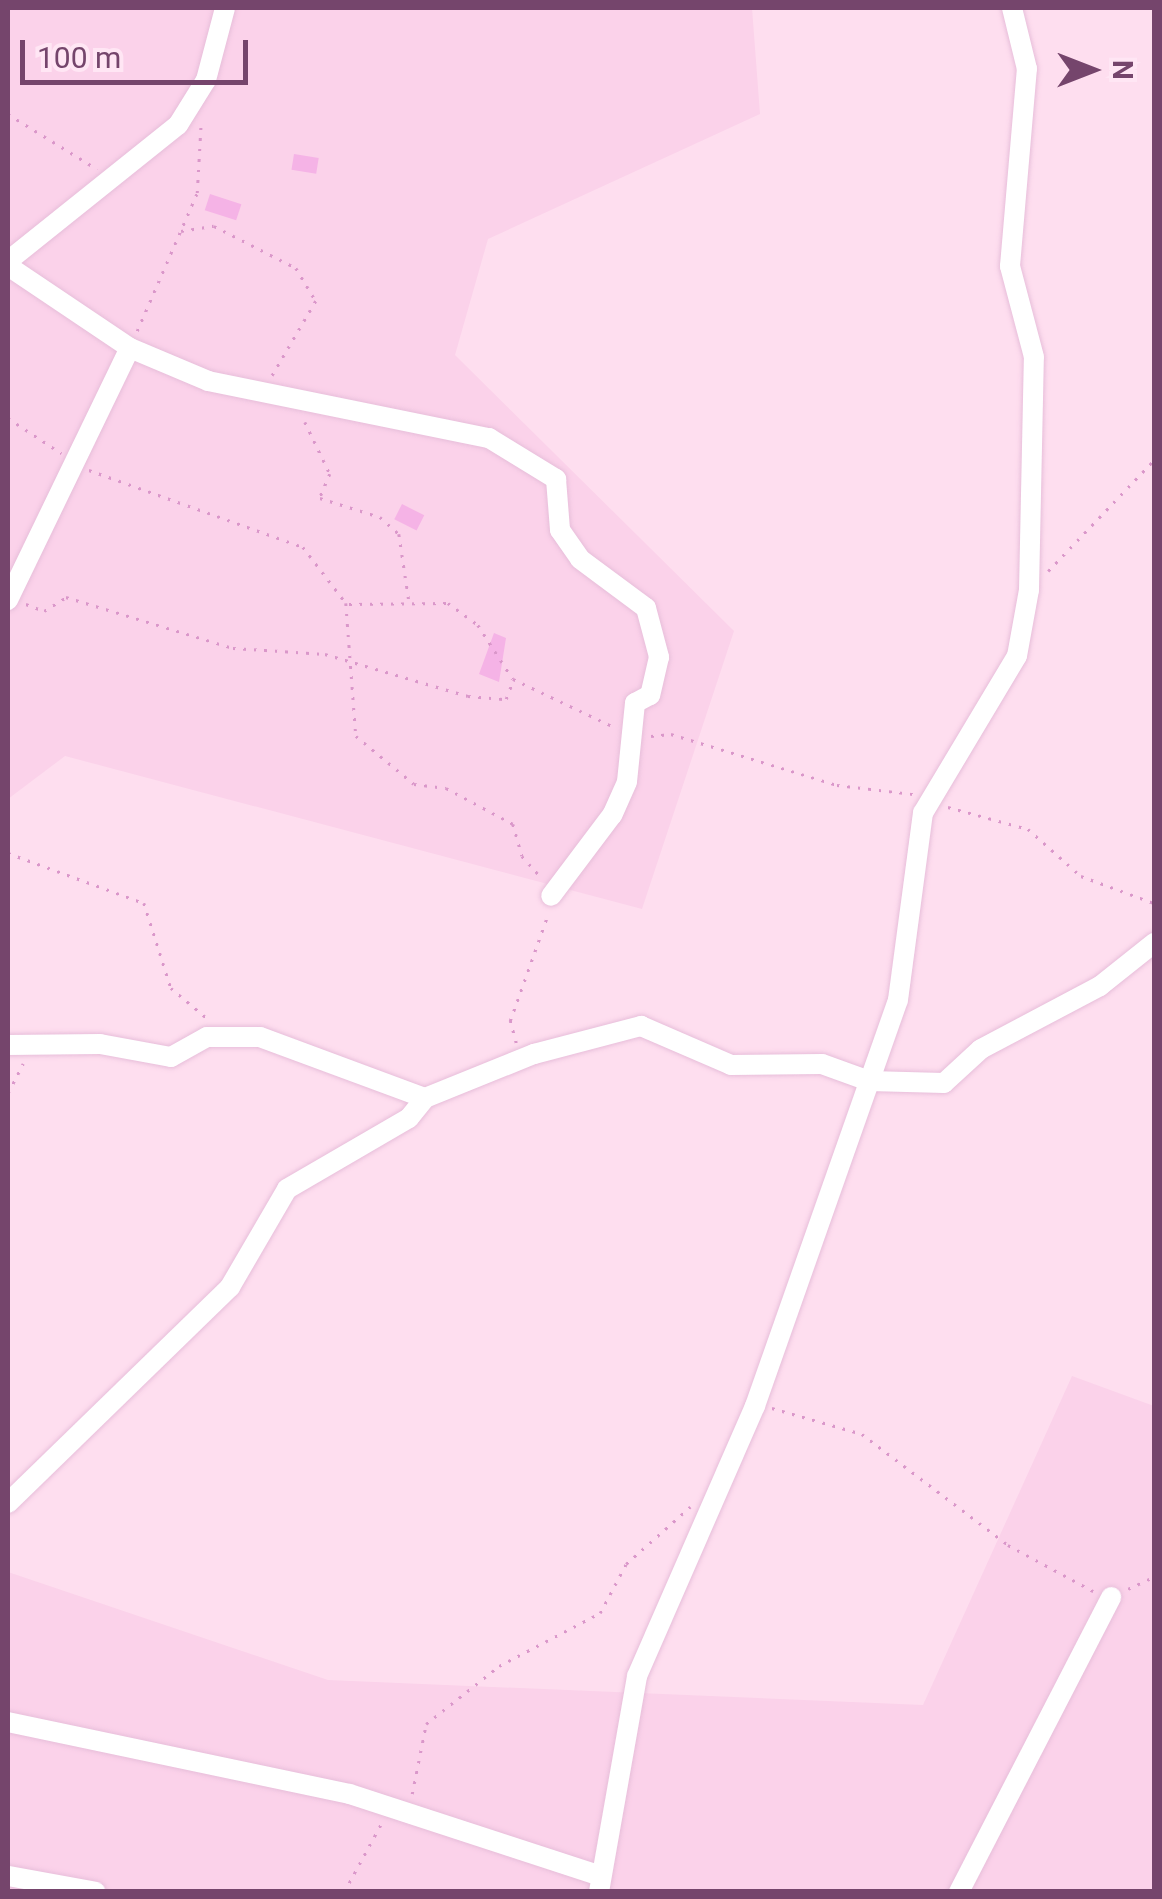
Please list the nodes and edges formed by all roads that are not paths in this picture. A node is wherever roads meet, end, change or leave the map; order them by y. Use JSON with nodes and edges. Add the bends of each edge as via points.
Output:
{"nodes":[{"id":1,"x":225,"y":8,"type":"edge"},
{"id":2,"x":1012,"y":8,"type":"edge"},
{"id":3,"x":8,"y":264,"type":"edge"},
{"id":4,"x":130,"y":348,"type":"junction"},
{"id":5,"x":9,"y":597,"type":"edge"},
{"id":6,"x":552,"y":896,"type":"road end"},
{"id":7,"x":1154,"y":942,"type":"edge"},
{"id":8,"x":8,"y":1045,"type":"edge"},
{"id":9,"x":869,"y":1081,"type":"junction"},
{"id":10,"x":425,"y":1098,"type":"junction"},
{"id":11,"x":8,"y":1503,"type":"edge"},
{"id":12,"x":1111,"y":1597,"type":"road end"},
{"id":13,"x":8,"y":1722,"type":"edge"},
{"id":14,"x":8,"y":1876,"type":"edge"},
{"id":15,"x":600,"y":1884,"type":"edge"},
{"id":16,"x":96,"y":1892,"type":"edge"},
{"id":17,"x":959,"y":1892,"type":"edge"}],
"edges":[{"from":1,"to":3,"type":"street","via":[[206,80],[178,124]]},
{"from":2,"to":9,"type":"street","via":[[1028,69],[1010,250],[1034,357],[1030,590],[1011,678],[957,744],[929,798],[898,1000]]},
{"from":3,"to":4,"type":"street"},
{"from":4,"to":5,"type":"street","via":[[80,464]]},
{"from":4,"to":6,"type":"street","via":[[290,403],[488,438],[556,479],[560,530],[580,560],[646,608],[660,657],[628,731],[626,782],[612,815]]},
{"from":7,"to":9,"type":"street","via":[[1100,986],[981,1049],[944,1083]]},
{"from":8,"to":10,"type":"street","via":[[39,1051],[100,1044],[171,1057],[224,1033],[373,1073]]},
{"from":9,"to":10,"type":"street","via":[[822,1064],[730,1065],[654,1027],[520,1060]]},
{"from":9,"to":15,"type":"street","via":[[755,1406],[637,1676]]},
{"from":10,"to":11,"type":"street","via":[[409,1118],[287,1189],[219,1300]]},
{"from":12,"to":17,"type":"street"},
{"from":13,"to":15,"type":"street","via":[[410,1813]]},
{"from":14,"to":16,"type":"street"}]}
